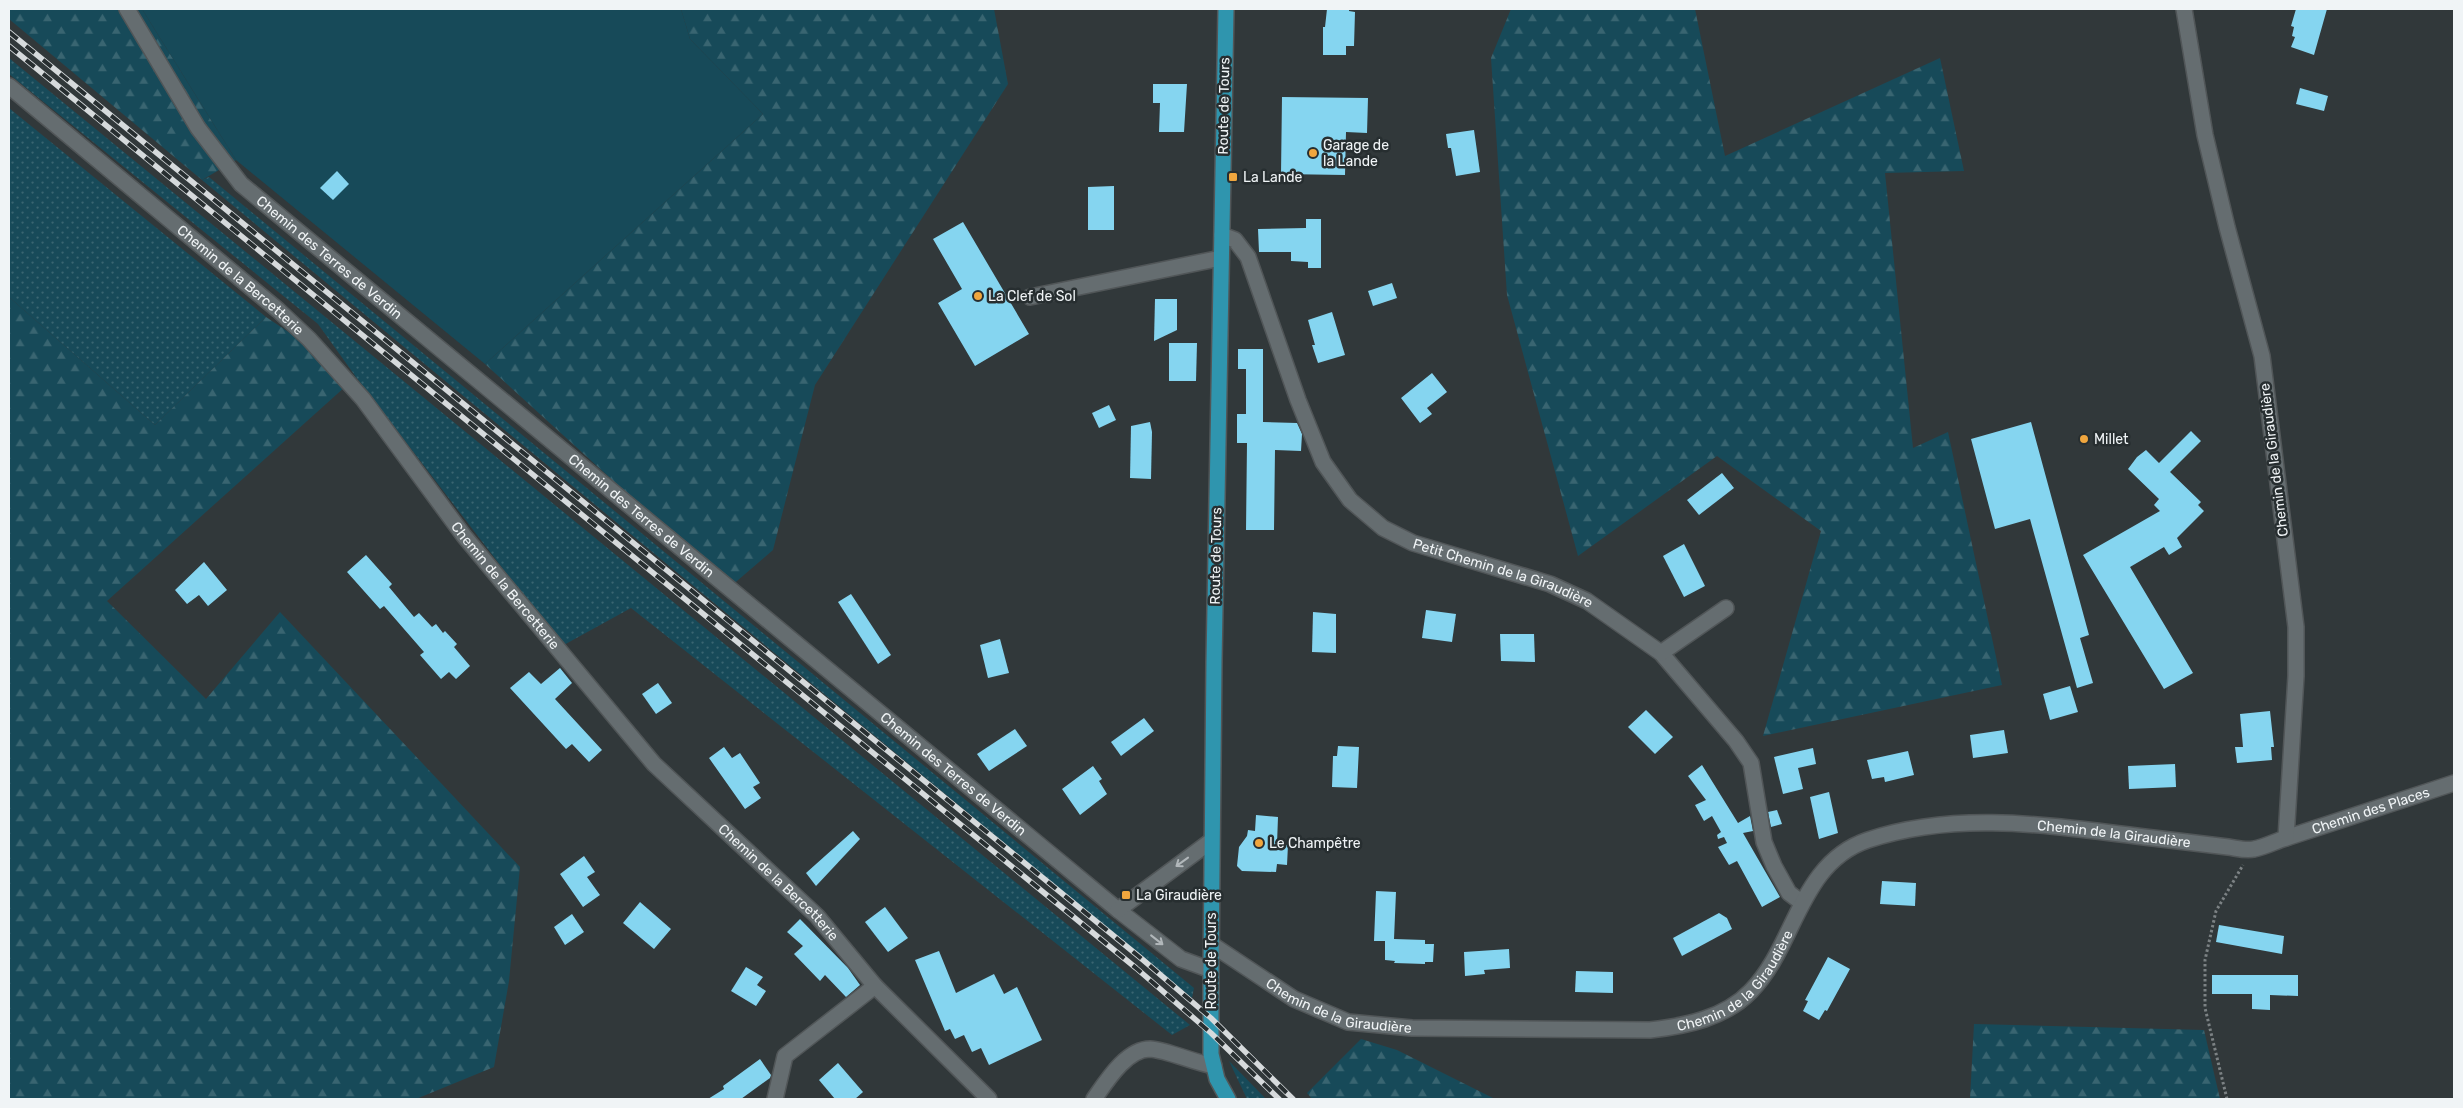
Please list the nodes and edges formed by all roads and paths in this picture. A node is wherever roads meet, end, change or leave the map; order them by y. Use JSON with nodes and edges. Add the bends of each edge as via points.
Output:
{"nodes":[{"id":1,"x":126,"y":9,"type":"edge"},
{"id":2,"x":1226,"y":9,"type":"edge"},
{"id":3,"x":2184,"y":9,"type":"edge"},
{"id":4,"x":9,"y":86,"type":"edge"},
{"id":5,"x":1222,"y":235,"type":"junction"},
{"id":6,"x":1221,"y":258,"type":"junction"},
{"id":7,"x":1030,"y":297,"type":"dead end"},
{"id":8,"x":1726,"y":608,"type":"dead end"},
{"id":9,"x":1661,"y":654,"type":"junction"},
{"id":10,"x":2454,"y":783,"type":"edge"},
{"id":11,"x":2286,"y":838,"type":"junction"},
{"id":12,"x":1211,"y":841,"type":"junction"},
{"id":13,"x":2253,"y":850,"type":"junction"},
{"id":14,"x":1802,"y":902,"type":"junction"},
{"id":15,"x":1118,"y":910,"type":"junction"},
{"id":16,"x":1211,"y":944,"type":"junction"},
{"id":17,"x":1211,"y":970,"type":"junction"},
{"id":18,"x":875,"y":986,"type":"junction"},
{"id":19,"x":1214,"y":1066,"type":"junction"},
{"id":20,"x":775,"y":1099,"type":"edge"},
{"id":21,"x":989,"y":1099,"type":"edge"},
{"id":22,"x":1094,"y":1099,"type":"edge"},
{"id":23,"x":1228,"y":1099,"type":"edge"},
{"id":24,"x":2227,"y":1099,"type":"edge"}],
"edges":[{"from":1,"to":15,"type":"street","name":"Chemin des Terres de Verdin","via":[[198,128],[241,184]]},
{"from":2,"to":5,"type":"main road","name":"Route de Tours"},
{"from":3,"to":11,"type":"street","name":"Chemin de la Giraudière","via":[[2205,135],[2226,227],[2262,356],[2296,627]]},
{"from":4,"to":18,"type":"street","name":"Chemin de la Bercetterie","via":[[309,339],[362,399],[464,536],[633,740],[683,792],[817,916]]},
{"from":5,"to":6,"type":"main road","name":"Route de Tours"},
{"from":5,"to":9,"type":"street","name":"Petit Chemin de la Giraudière","via":[[1235,240],[1248,257],[1322,462],[1350,500],[1383,528],[1413,543],[1550,584],[1587,602]]},
{"from":6,"to":7,"type":"street"},
{"from":6,"to":12,"type":"main road","name":"Route de Tours"},
{"from":8,"to":9,"type":"street"},
{"from":9,"to":14,"type":"street","name":"Petit Chemin de la Giraudière","via":[[1751,763],[1764,842],[1789,893]]},
{"from":10,"to":11,"type":"street","name":"Chemin des Places"},
{"from":11,"to":13,"type":"street","name":"Chemin de la Giraudière"},
{"from":12,"to":15,"type":"street","one_way":true},
{"from":12,"to":16,"type":"main road","name":"Route de Tours"},
{"from":13,"to":14,"type":"street","name":"Chemin de la Giraudière","via":[[2021,823],[1942,825],[1879,837],[1854,846],[1830,864]]},
{"from":13,"to":24,"type":"path","via":[[2216,910],[2205,960],[2205,1008]]},
{"from":14,"to":16,"type":"street","name":"Chemin de la Giraudière","via":[[1770,964],[1750,992],[1715,1015],[1676,1027],[1650,1030],[1412,1028],[1348,1022],[1287,995]]},
{"from":15,"to":17,"type":"street","name":"Chemin des Terres de Verdin","one_way":true,"via":[[1181,959]]},
{"from":16,"to":17,"type":"main road","name":"Route de Tours"},
{"from":17,"to":19,"type":"main road","name":"Route de Tours","via":[[1211,1054]]},
{"from":18,"to":20,"type":"street","via":[[785,1056]]},
{"from":18,"to":21,"type":"street","name":"Chemin de la Bercetterie"},
{"from":19,"to":22,"type":"street","via":[[1160,1051],[1141,1051],[1125,1061]]},
{"from":19,"to":23,"type":"main road","name":"Route de Tours"}]}
